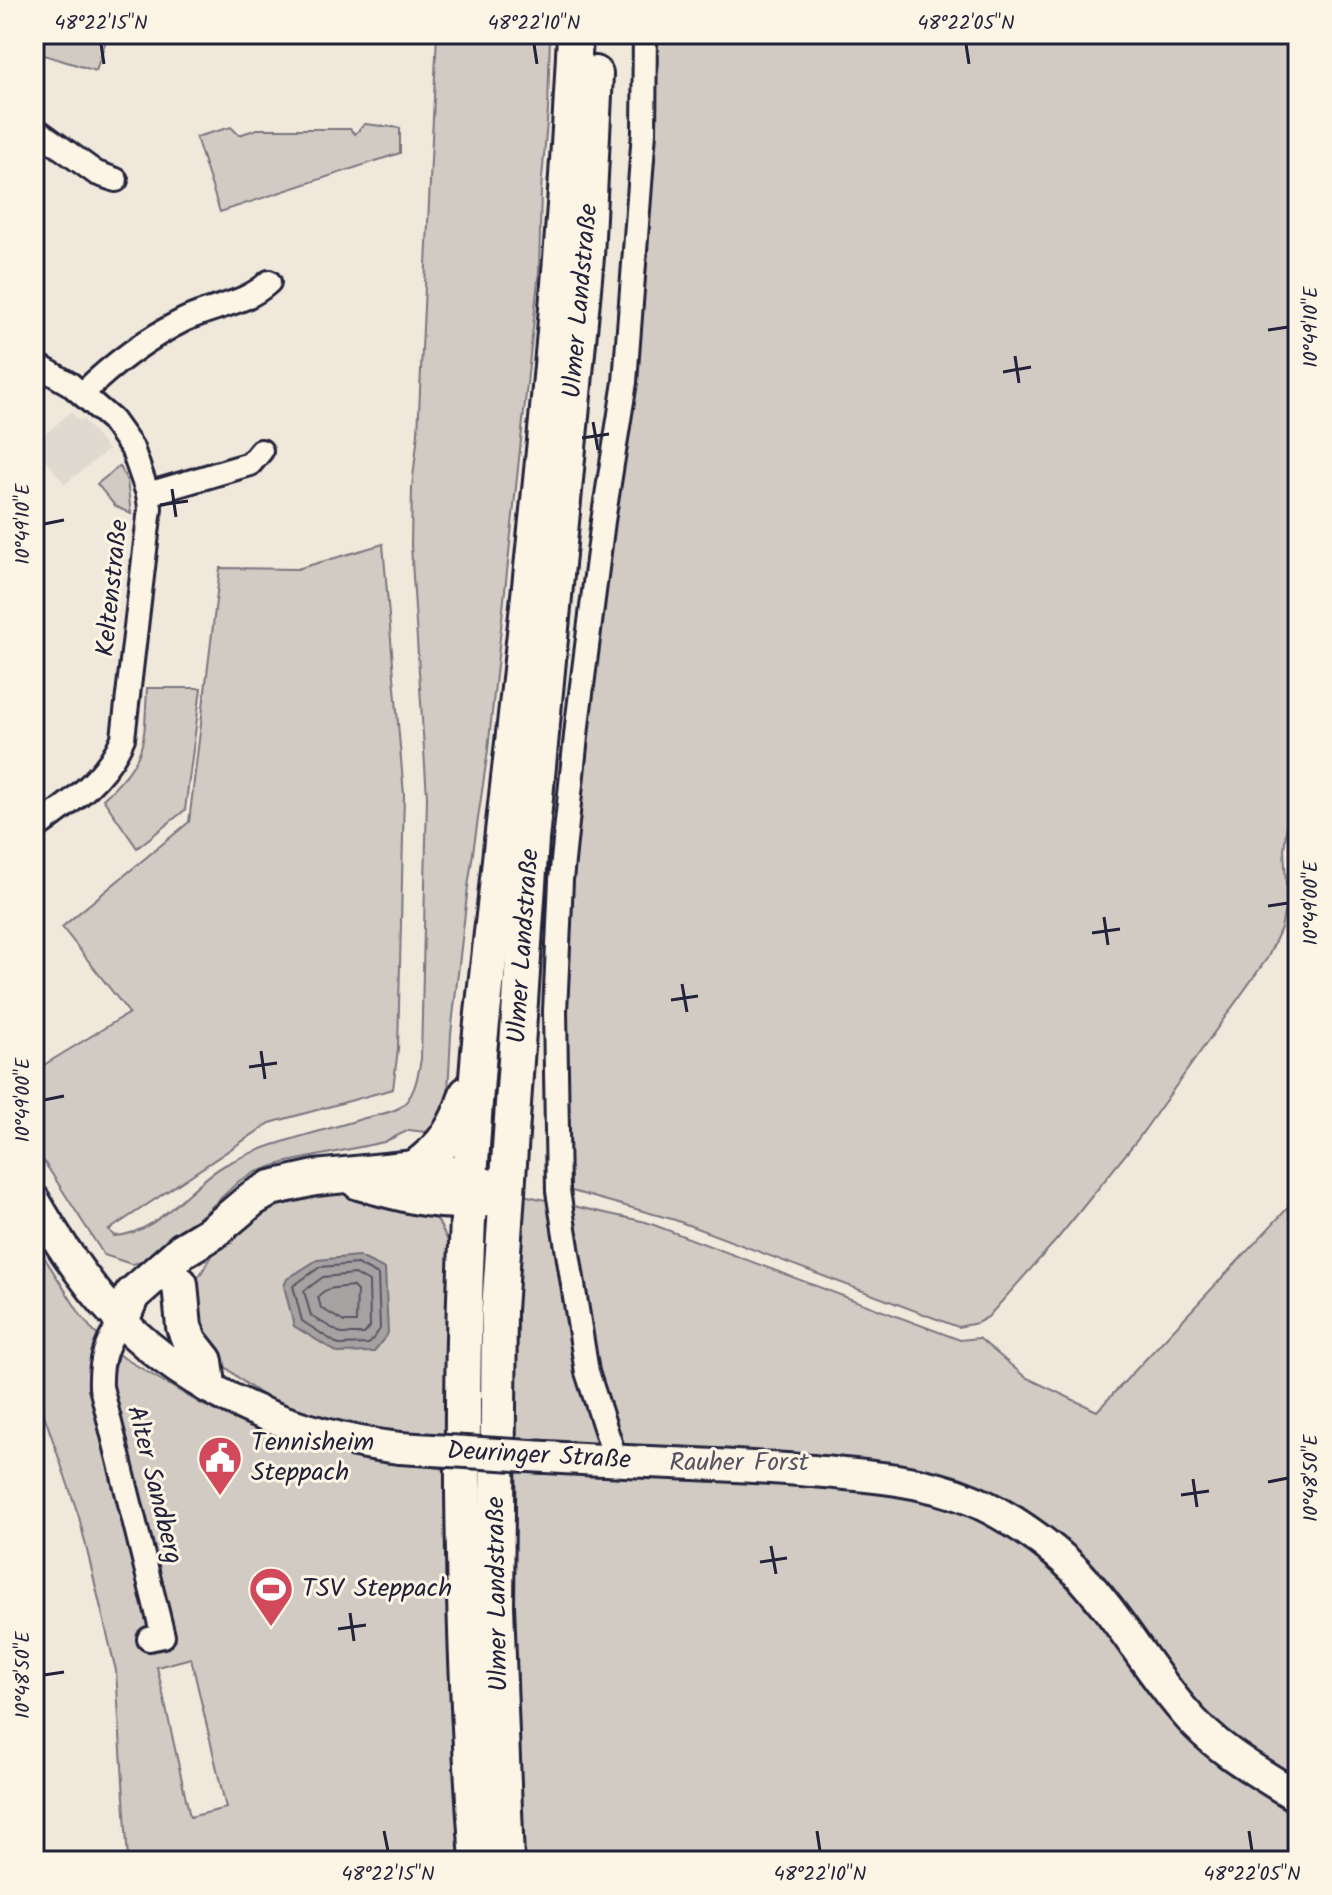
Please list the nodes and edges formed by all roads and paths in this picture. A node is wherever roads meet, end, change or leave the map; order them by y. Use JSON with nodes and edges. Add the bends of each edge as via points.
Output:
{"nodes":[{"id":1,"x":575,"y":34,"type":"edge"},
{"id":2,"x":597,"y":34,"type":"edge"},
{"id":3,"x":645,"y":34,"type":"edge"},
{"id":4,"x":34,"y":128,"type":"edge"},
{"id":5,"x":116,"y":180,"type":"dead end"},
{"id":6,"x":269,"y":282,"type":"dead end"},
{"id":7,"x":34,"y":363,"type":"edge"},
{"id":8,"x":83,"y":393,"type":"junction"},
{"id":9,"x":261,"y":451,"type":"dead end"},
{"id":10,"x":148,"y":494,"type":"junction"},
{"id":11,"x":34,"y":829,"type":"edge"},
{"id":12,"x":479,"y":1055,"type":"junction"},
{"id":13,"x":415,"y":1168,"type":"junction"},
{"id":14,"x":337,"y":1176,"type":"junction"},
{"id":15,"x":471,"y":1190,"type":"junction"},
{"id":16,"x":507,"y":1194,"type":"junction"},
{"id":17,"x":34,"y":1200,"type":"edge"},
{"id":18,"x":213,"y":1232,"type":"junction"},
{"id":19,"x":180,"y":1284,"type":"junction"},
{"id":20,"x":117,"y":1328,"type":"junction"},
{"id":21,"x":208,"y":1385,"type":"junction"},
{"id":22,"x":616,"y":1461,"type":"junction"},
{"id":23,"x":149,"y":1639,"type":"dead end"},
{"id":24,"x":1298,"y":1797,"type":"edge"},
{"id":25,"x":478,"y":1861,"type":"edge"},
{"id":26,"x":506,"y":1861,"type":"edge"}],
"edges":[{"from":1,"to":12,"type":"main road","name":"Ulmer Landstraße","via":[[544,452]]},
{"from":2,"to":16,"type":"main road","name":"Ulmer Landstraße","via":[[586,257],[531,840]]},
{"from":3,"to":22,"type":"street","via":[[644,147],[627,368],[578,717],[561,880],[555,1011],[558,1191],[587,1372]]},
{"from":4,"to":5,"type":"street","via":[[96,173]]},
{"from":6,"to":8,"type":"street","via":[[256,294],[186,319],[149,340]]},
{"from":7,"to":8,"type":"street","name":"Keltenstraße"},
{"from":8,"to":10,"type":"street","name":"Keltenstraße","via":[[126,436]]},
{"from":9,"to":10,"type":"street","via":[[250,464]]},
{"from":10,"to":11,"type":"street","name":"Keltenstraße","via":[[123,738],[111,763],[90,785]]},
{"from":12,"to":13,"type":"main road","via":[[458,1122],[446,1141]]},
{"from":12,"to":15,"type":"main road","name":"Ulmer Landstraße"},
{"from":13,"to":14,"type":"main road"},
{"from":13,"to":15,"type":"main road","via":[[446,1172]]},
{"from":14,"to":15,"type":"main road","via":[[432,1200]]},
{"from":14,"to":18,"type":"main road","via":[[271,1188]]},
{"from":15,"to":16,"type":"main road"},
{"from":15,"to":25,"type":"main road","name":"Ulmer Landstraße","via":[[462,1425],[464,1593]]},
{"from":16,"to":26,"type":"main road","name":"Ulmer Landstraße","via":[[499,1310],[496,1606]]},
{"from":17,"to":20,"type":"street","name":"Deuringer Straße"},
{"from":18,"to":19,"type":"main road"},
{"from":18,"to":20,"type":"main road","via":[[183,1250],[132,1295]]},
{"from":19,"to":20,"type":"main road","via":[[147,1312]]},
{"from":19,"to":21,"type":"main road","via":[[184,1327],[205,1361]]},
{"from":20,"to":21,"type":"street","name":"Deuringer Straße"},
{"from":20,"to":23,"type":"street","name":"Alter Sandberg","via":[[100,1364],[101,1387],[163,1636]]},
{"from":21,"to":22,"type":"street","name":"Deuringer Straße","bridge":true,"via":[[301,1428],[363,1443]]},
{"from":22,"to":24,"type":"street","name":"Deuringer Straße","via":[[845,1474],[911,1482],[972,1500],[1035,1536],[1074,1569],[1201,1729],[1237,1760]]}]}
